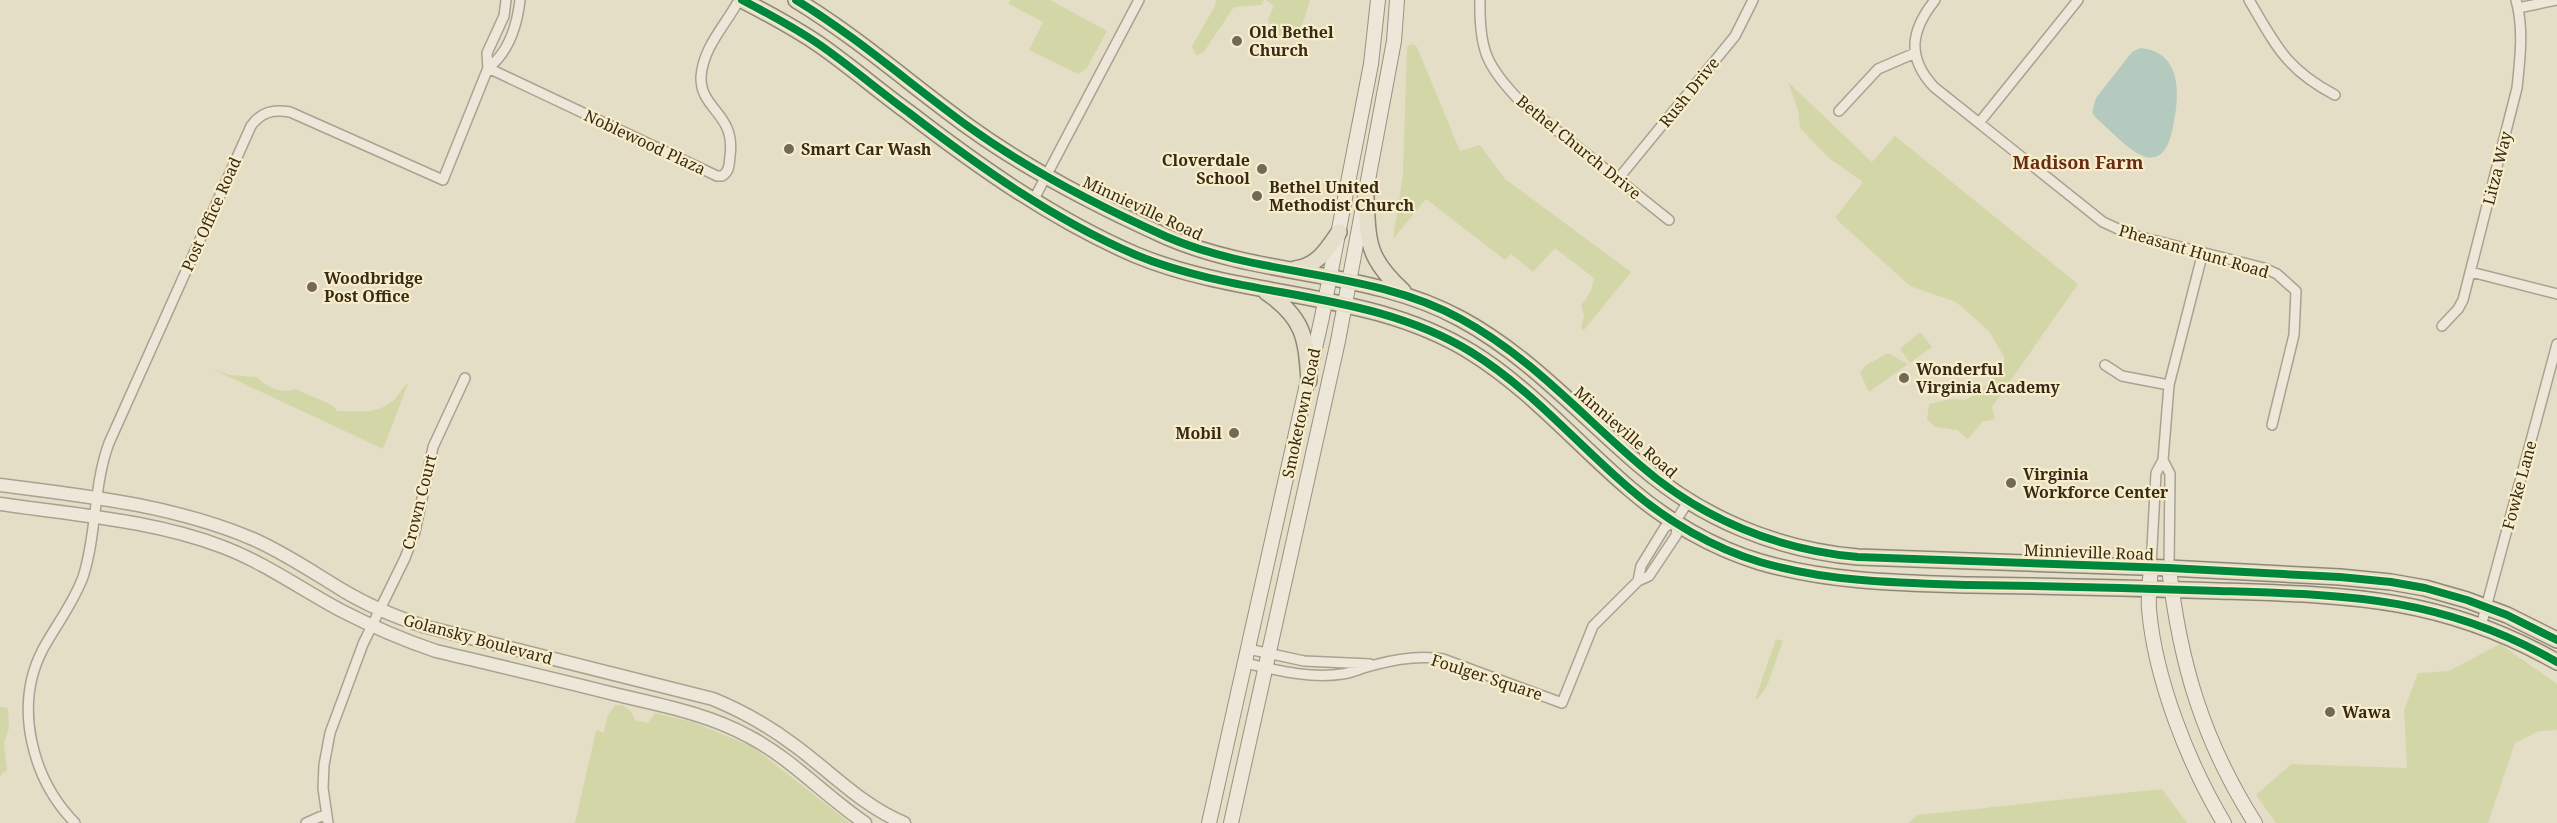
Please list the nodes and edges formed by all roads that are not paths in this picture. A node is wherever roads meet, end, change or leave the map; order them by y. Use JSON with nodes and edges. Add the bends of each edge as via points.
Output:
{"nodes":[{"id":1,"x":506,"y":0,"type":"edge"},
{"id":2,"x":520,"y":0,"type":"edge"},
{"id":3,"x":741,"y":0,"type":"edge"},
{"id":4,"x":796,"y":0,"type":"edge"},
{"id":5,"x":1139,"y":0,"type":"edge"},
{"id":6,"x":1378,"y":0,"type":"edge"},
{"id":7,"x":1397,"y":0,"type":"edge"},
{"id":8,"x":1480,"y":0,"type":"edge"},
{"id":9,"x":1753,"y":0,"type":"edge"},
{"id":10,"x":1935,"y":0,"type":"edge"},
{"id":11,"x":2078,"y":0,"type":"edge"},
{"id":12,"x":2249,"y":0,"type":"edge"},
{"id":13,"x":2557,"y":0,"type":"edge"},
{"id":14,"x":2517,"y":4,"type":"edge"},
{"id":15,"x":1916,"y":53,"type":"junction"},
{"id":16,"x":488,"y":68,"type":"junction"},
{"id":17,"x":2335,"y":95,"type":"dead end"},
{"id":18,"x":1839,"y":111,"type":"dead end"},
{"id":19,"x":1979,"y":123,"type":"junction"},
{"id":20,"x":1046,"y":176,"type":"junction"},
{"id":21,"x":1618,"y":179,"type":"junction"},
{"id":22,"x":1366,"y":196,"type":"junction"},
{"id":23,"x":1034,"y":199,"type":"junction"},
{"id":24,"x":1669,"y":220,"type":"dead end"},
{"id":25,"x":1339,"y":232,"type":"junction"},
{"id":26,"x":2203,"y":252,"type":"junction"},
{"id":27,"x":1293,"y":269,"type":"junction"},
{"id":28,"x":2471,"y":272,"type":"junction"},
{"id":29,"x":1330,"y":277,"type":"junction"},
{"id":30,"x":1349,"y":281,"type":"junction"},
{"id":31,"x":1261,"y":288,"type":"junction"},
{"id":32,"x":2557,"y":294,"type":"edge"},
{"id":33,"x":1408,"y":295,"type":"junction"},
{"id":34,"x":1326,"y":299,"type":"junction"},
{"id":35,"x":1345,"y":303,"type":"junction"},
{"id":36,"x":2442,"y":326,"type":"dead end"},
{"id":37,"x":2557,"y":344,"type":"edge"},
{"id":38,"x":2105,"y":365,"type":"dead end"},
{"id":39,"x":465,"y":378,"type":"dead end"},
{"id":40,"x":1309,"y":381,"type":"junction"},
{"id":41,"x":2169,"y":385,"type":"junction"},
{"id":42,"x":2272,"y":425,"type":"dead end"},
{"id":43,"x":2163,"y":460,"type":"junction"},
{"id":44,"x":0,"y":485,"type":"edge"},
{"id":45,"x":95,"y":498,"type":"junction"},
{"id":46,"x":1689,"y":500,"type":"junction"},
{"id":47,"x":0,"y":504,"type":"edge"},
{"id":48,"x":93,"y":518,"type":"junction"},
{"id":49,"x":1675,"y":522,"type":"junction"},
{"id":50,"x":2151,"y":567,"type":"junction"},
{"id":51,"x":2169,"y":568,"type":"junction"},
{"id":52,"x":2150,"y":588,"type":"junction"},
{"id":53,"x":2171,"y":589,"type":"junction"},
{"id":54,"x":2486,"y":607,"type":"junction"},
{"id":55,"x":379,"y":609,"type":"junction"},
{"id":56,"x":371,"y":626,"type":"junction"},
{"id":57,"x":2481,"y":626,"type":"junction"},
{"id":58,"x":2557,"y":640,"type":"edge"},
{"id":59,"x":1248,"y":649,"type":"junction"},
{"id":60,"x":1268,"y":661,"type":"junction"},
{"id":61,"x":2557,"y":662,"type":"edge"},
{"id":62,"x":1245,"y":663,"type":"junction"},
{"id":63,"x":1373,"y":665,"type":"junction"},
{"id":64,"x":650,"y":683,"type":"junction"},
{"id":65,"x":645,"y":701,"type":"junction"},
{"id":66,"x":327,"y":819,"type":"edge"},
{"id":67,"x":898,"y":822,"type":"edge"},
{"id":68,"x":75,"y":823,"type":"edge"},
{"id":69,"x":306,"y":823,"type":"edge"},
{"id":70,"x":865,"y":823,"type":"edge"},
{"id":71,"x":1209,"y":823,"type":"edge"},
{"id":72,"x":1231,"y":823,"type":"edge"},
{"id":73,"x":2224,"y":823,"type":"edge"},
{"id":74,"x":2255,"y":823,"type":"edge"}],
"edges":[{"from":1,"to":16,"type":"street","via":[[504,16],[487,53]]},
{"from":2,"to":16,"type":"street","via":[[501,58]]},
{"from":3,"to":16,"type":"street","name":"Noblewood Plaza","via":[[705,56],[701,80],[709,101],[732,136],[729,168],[722,176]]},
{"from":3,"to":23,"type":"main road","name":"Minnieville Road","via":[[819,44],[955,147]]},
{"from":4,"to":20,"type":"main road","name":"Minnieville Road","via":[[969,127]]},
{"from":5,"to":20,"type":"street"},
{"from":6,"to":25,"type":"main road","name":"Smoketown Road","via":[[1372,57]]},
{"from":7,"to":22,"type":"main road","name":"Smoketown Road","via":[[1394,41]]},
{"from":8,"to":21,"type":"street","name":"Bethel Church Drive","via":[[1486,56],[1506,87]]},
{"from":9,"to":21,"type":"street","name":"Rush Drive","via":[[1735,36]]},
{"from":10,"to":15,"type":"street","via":[[1917,29]]},
{"from":11,"to":19,"type":"street"},
{"from":12,"to":17,"type":"street","via":[[2290,65],[2313,84]]},
{"from":13,"to":14,"type":"street"},
{"from":14,"to":28,"type":"street","name":"Litza Way","via":[[2521,56],[2517,88]]},
{"from":15,"to":18,"type":"street","via":[[1878,69]]},
{"from":15,"to":19,"type":"street","name":"Pheasant Hunt Road","via":[[1926,78]]},
{"from":16,"to":45,"type":"street","name":"Post Office Road","via":[[443,180],[290,112],[271,111],[256,119],[109,443]]},
{"from":19,"to":26,"type":"street","name":"Pheasant Hunt Road","via":[[2103,222],[2129,234]]},
{"from":20,"to":23,"type":"street"},
{"from":20,"to":27,"type":"main road","name":"Minnieville Road","via":[[1190,246]]},
{"from":21,"to":24,"type":"street","name":"Bethel Church Drive"},
{"from":22,"to":30,"type":"main road","name":"Smoketown Road"},
{"from":22,"to":33,"type":"main road","via":[[1372,253],[1386,275]]},
{"from":23,"to":31,"type":"main road","name":"Minnieville Road","via":[[1136,255],[1191,273]]},
{"from":25,"to":27,"type":"main road","via":[[1319,259]]},
{"from":25,"to":29,"type":"main road","name":"Smoketown Road"},
{"from":26,"to":41,"type":"street"},
{"from":26,"to":42,"type":"street","name":"Pheasant Hunt Road","via":[[2264,268],[2296,291],[2294,335]]},
{"from":27,"to":29,"type":"main road","name":"Minnieville Road"},
{"from":28,"to":32,"type":"street"},
{"from":28,"to":36,"type":"street","name":"Litza Way","via":[[2463,300]]},
{"from":29,"to":30,"type":"main road","name":"Minnieville Road"},
{"from":29,"to":34,"type":"main road","name":"Smoketown Road"},
{"from":30,"to":33,"type":"main road","name":"Minnieville Road"},
{"from":30,"to":35,"type":"main road","name":"Smoketown Road"},
{"from":31,"to":34,"type":"main road","name":"Minnieville Road"},
{"from":31,"to":40,"type":"main road","via":[[1298,321],[1306,341]]},
{"from":33,"to":46,"type":"main road","name":"Minnieville Road","via":[[1463,320],[1515,353],[1641,467]]},
{"from":34,"to":35,"type":"main road","name":"Minnieville Road"},
{"from":34,"to":40,"type":"main road","name":"Smoketown Road"},
{"from":35,"to":49,"type":"main road","name":"Minnieville Road","via":[[1414,323],[1497,369],[1629,488]]},
{"from":35,"to":60,"type":"main road","name":"Smoketown Road"},
{"from":37,"to":54,"type":"street","name":"Fowke Lane"},
{"from":38,"to":41,"type":"street","via":[[2122,376]]},
{"from":39,"to":55,"type":"street","name":"Crown Court","via":[[433,447],[415,532]]},
{"from":40,"to":59,"type":"main road","name":"Smoketown Road"},
{"from":41,"to":43,"type":"street"},
{"from":43,"to":50,"type":"street","via":[[2156,473]]},
{"from":43,"to":51,"type":"street","via":[[2170,474]]},
{"from":44,"to":45,"type":"street","name":"Golansky Boulevard"},
{"from":45,"to":48,"type":"street","name":"Post Office Road"},
{"from":45,"to":55,"type":"street","name":"Golansky Boulevard","via":[[160,509],[224,527],[285,555]]},
{"from":46,"to":49,"type":"street","name":"Foulger Square"},
{"from":46,"to":50,"type":"main road","name":"Minnieville Road","via":[[1714,517],[1767,539],[1836,555]]},
{"from":47,"to":48,"type":"street","name":"Golansky Boulevard"},
{"from":48,"to":56,"type":"street","name":"Golansky Boulevard","via":[[146,525],[223,547],[284,576]]},
{"from":48,"to":68,"type":"street","name":"Post Office Road","via":[[82,577],[38,660],[28,702],[39,766],[50,790]]},
{"from":49,"to":52,"type":"main road","name":"Minnieville Road","via":[[1755,560],[1825,577],[1888,583]]},
{"from":49,"to":63,"type":"street","name":"Foulger Square","via":[[1677,534],[1649,576],[1638,581],[1593,626],[1562,703],[1443,659],[1416,657]]},
{"from":50,"to":51,"type":"main road","name":"Minnieville Road"},
{"from":50,"to":52,"type":"main road"},
{"from":51,"to":53,"type":"main road"},
{"from":51,"to":54,"type":"main road","name":"Minnieville Road","via":[[2391,582]]},
{"from":52,"to":53,"type":"main road","name":"Minnieville Road"},
{"from":52,"to":73,"type":"main road","via":[[2149,610],[2166,689],[2194,767]]},
{"from":53,"to":57,"type":"main road","name":"Minnieville Road","via":[[2363,598],[2425,608]]},
{"from":53,"to":74,"type":"main road","via":[[2199,711],[2218,760]]},
{"from":54,"to":57,"type":"street","name":"Fowke Lane"},
{"from":54,"to":58,"type":"main road","name":"Minnieville Road"},
{"from":55,"to":56,"type":"street","name":"Crown Court"},
{"from":55,"to":64,"type":"street","name":"Golansky Boulevard","via":[[423,627]]},
{"from":56,"to":65,"type":"street","name":"Golansky Boulevard","via":[[436,651]]},
{"from":56,"to":66,"type":"street","name":"Crown Court","via":[[345,688],[327,746],[323,788]]},
{"from":57,"to":61,"type":"main road","name":"Minnieville Road"},
{"from":59,"to":60,"type":"street","name":"Foulger Square"},
{"from":59,"to":62,"type":"main road","name":"Smoketown Road"},
{"from":60,"to":62,"type":"street","name":"Foulger Square"},
{"from":60,"to":63,"type":"street","name":"Foulger Square"},
{"from":60,"to":63,"type":"street","name":"Foulger Square","via":[[1306,674],[1334,675]]},
{"from":60,"to":72,"type":"main road","name":"Smoketown Road"},
{"from":62,"to":71,"type":"main road","name":"Smoketown Road"},
{"from":64,"to":65,"type":"street"},
{"from":64,"to":67,"type":"street","name":"Golansky Boulevard","via":[[713,699],[748,715]]},
{"from":65,"to":70,"type":"street","name":"Golansky Boulevard","via":[[717,721],[749,736]]},
{"from":66,"to":69,"type":"street"}]}
